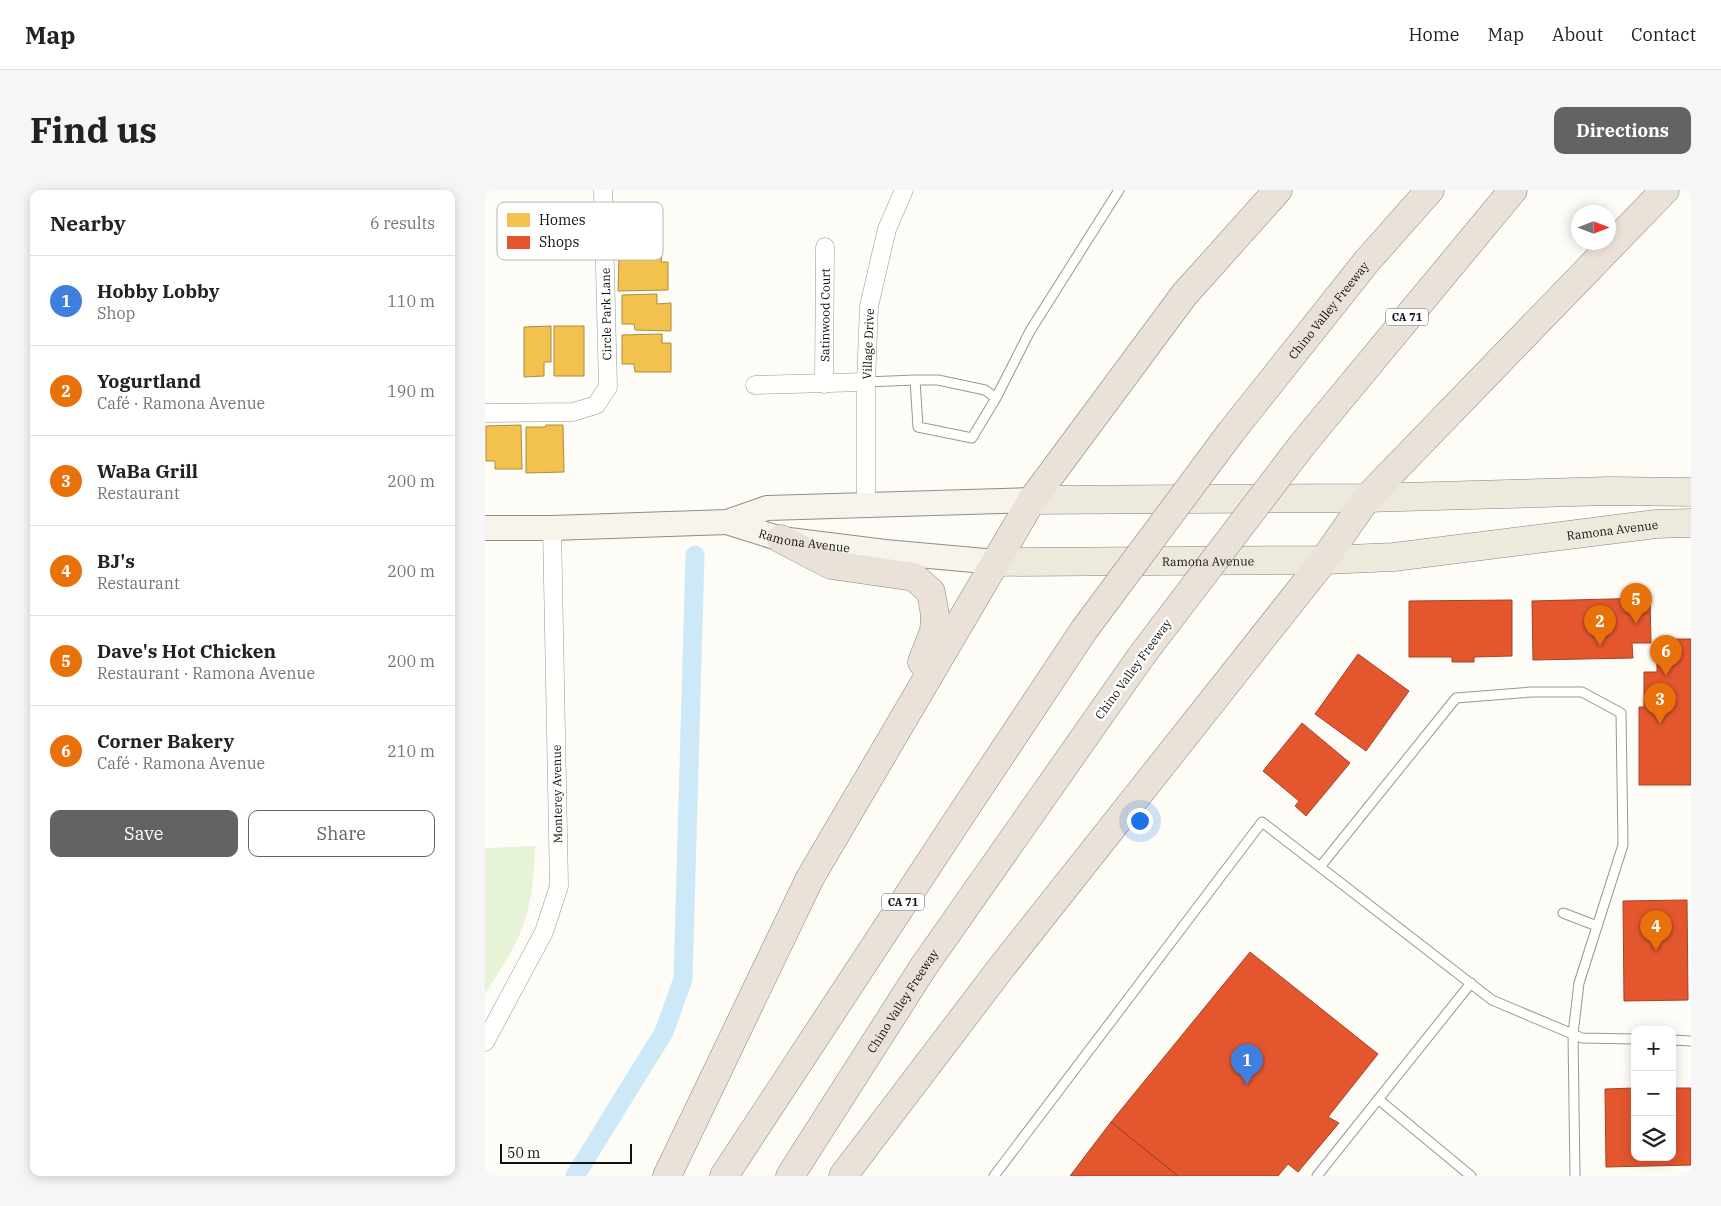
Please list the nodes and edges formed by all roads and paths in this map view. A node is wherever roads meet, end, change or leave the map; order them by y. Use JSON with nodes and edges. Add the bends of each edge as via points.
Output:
{"nodes":[{"id":1,"x":904,"y":190,"type":"edge"},
{"id":2,"x":1119,"y":190,"type":"edge"},
{"id":3,"x":1277,"y":190,"type":"edge"},
{"id":4,"x":1430,"y":190,"type":"edge"},
{"id":5,"x":1513,"y":190,"type":"edge"},
{"id":6,"x":1665,"y":190,"type":"edge"},
{"id":7,"x":825,"y":247,"type":"dead end"},
{"id":8,"x":604,"y":260,"type":"edge"},
{"id":9,"x":915,"y":380,"type":"junction"},
{"id":10,"x":866,"y":382,"type":"junction"},
{"id":11,"x":824,"y":384,"type":"junction"},
{"id":12,"x":755,"y":385,"type":"dead end"},
{"id":13,"x":995,"y":398,"type":"junction"},
{"id":14,"x":485,"y":413,"type":"edge"},
{"id":15,"x":1691,"y":492,"type":"edge"},
{"id":16,"x":1367,"y":498,"type":"junction"},
{"id":17,"x":1032,"y":500,"type":"junction"},
{"id":18,"x":866,"y":504,"type":"junction"},
{"id":19,"x":727,"y":522,"type":"junction"},
{"id":20,"x":1691,"y":523,"type":"edge"},
{"id":21,"x":485,"y":528,"type":"edge"},
{"id":22,"x":552,"y":528,"type":"junction"},
{"id":23,"x":781,"y":539,"type":"junction"},
{"id":24,"x":1324,"y":560,"type":"junction"},
{"id":25,"x":995,"y":562,"type":"junction"},
{"id":26,"x":893,"y":737,"type":"junction"},
{"id":27,"x":1320,"y":867,"type":"junction"},
{"id":28,"x":1563,"y":913,"type":"dead end"},
{"id":29,"x":1597,"y":926,"type":"junction"},
{"id":30,"x":1471,"y":983,"type":"junction"},
{"id":31,"x":1573,"y":1034,"type":"junction"},
{"id":32,"x":1631,"y":1039,"type":"edge"},
{"id":33,"x":1676,"y":1040,"type":"edge"},
{"id":34,"x":1691,"y":1040,"type":"edge"},
{"id":35,"x":485,"y":1042,"type":"edge"},
{"id":36,"x":1378,"y":1100,"type":"junction"},
{"id":37,"x":667,"y":1176,"type":"edge"},
{"id":38,"x":724,"y":1176,"type":"edge"},
{"id":39,"x":790,"y":1176,"type":"edge"},
{"id":40,"x":843,"y":1176,"type":"edge"},
{"id":41,"x":994,"y":1176,"type":"edge"},
{"id":42,"x":1317,"y":1176,"type":"edge"},
{"id":43,"x":1471,"y":1176,"type":"edge"},
{"id":44,"x":1575,"y":1176,"type":"edge"}],
"edges":[{"from":1,"to":10,"type":"street","name":"Village Drive","via":[[887,229],[869,306]]},
{"from":2,"to":13,"type":"lane","via":[[1030,331]]},
{"from":3,"to":17,"type":"highway","via":[[1184,295]]},
{"from":4,"to":38,"type":"highway","name":"Chino Valley Freeway","number":"CA 71","bridge":true,"via":[[1367,261],[1231,432],[1084,630]]},
{"from":5,"to":39,"type":"highway","name":"Chino Valley Freeway","number":"CA 71","bridge":true,"via":[[1302,445],[1142,655],[924,966]]},
{"from":6,"to":16,"type":"highway"},
{"from":7,"to":11,"type":"street","name":"Satinwood Court"},
{"from":8,"to":14,"type":"street","name":"Circle Park Lane","via":[[608,387],[597,405],[573,412]]},
{"from":9,"to":10,"type":"lane"},
{"from":9,"to":13,"type":"lane","via":[[938,380],[985,390]]},
{"from":9,"to":13,"type":"lane","via":[[918,427],[972,438]]},
{"from":10,"to":11,"type":"street"},
{"from":10,"to":18,"type":"street","name":"Village Drive"},
{"from":11,"to":12,"type":"street"},
{"from":15,"to":16,"type":"main road","name":"Ramona Avenue","via":[[1609,491]]},
{"from":16,"to":17,"type":"main road","name":"Ramona Avenue"},
{"from":16,"to":24,"type":"highway"},
{"from":17,"to":18,"type":"street","name":"Ramona Avenue"},
{"from":17,"to":25,"type":"highway"},
{"from":18,"to":19,"type":"street","name":"Ramona Avenue","via":[[767,508]]},
{"from":19,"to":22,"type":"street","name":"Ramona Avenue"},
{"from":19,"to":23,"type":"street","name":"Ramona Avenue"},
{"from":20,"to":24,"type":"main road","name":"Ramona Avenue","via":[[1656,524],[1394,557]]},
{"from":21,"to":22,"type":"street","name":"Ramona Avenue"},
{"from":22,"to":35,"type":"street","name":"Monterey Avenue","via":[[559,886],[545,932]]},
{"from":23,"to":25,"type":"street","name":"Ramona Avenue"},
{"from":23,"to":26,"type":"highway","via":[[831,565],[914,576],[931,592],[934,631]]},
{"from":24,"to":25,"type":"main road","name":"Ramona Avenue"},
{"from":24,"to":40,"type":"highway","via":[[1001,968]]},
{"from":25,"to":26,"type":"highway"},
{"from":26,"to":37,"type":"highway","via":[[810,878]]},
{"from":27,"to":29,"type":"lane","via":[[1456,698],[1582,692],[1621,713],[1623,845]]},
{"from":27,"to":30,"type":"lane"},
{"from":27,"to":41,"type":"lane","via":[[1262,822]]},
{"from":28,"to":29,"type":"lane"},
{"from":29,"to":31,"type":"lane","via":[[1579,983]]},
{"from":30,"to":31,"type":"lane","via":[[1492,1000]]},
{"from":30,"to":36,"type":"lane"},
{"from":31,"to":32,"type":"lane","via":[[1582,1038]]},
{"from":31,"to":44,"type":"lane"},
{"from":33,"to":34,"type":"lane"},
{"from":36,"to":42,"type":"lane"},
{"from":36,"to":43,"type":"lane"}]}
